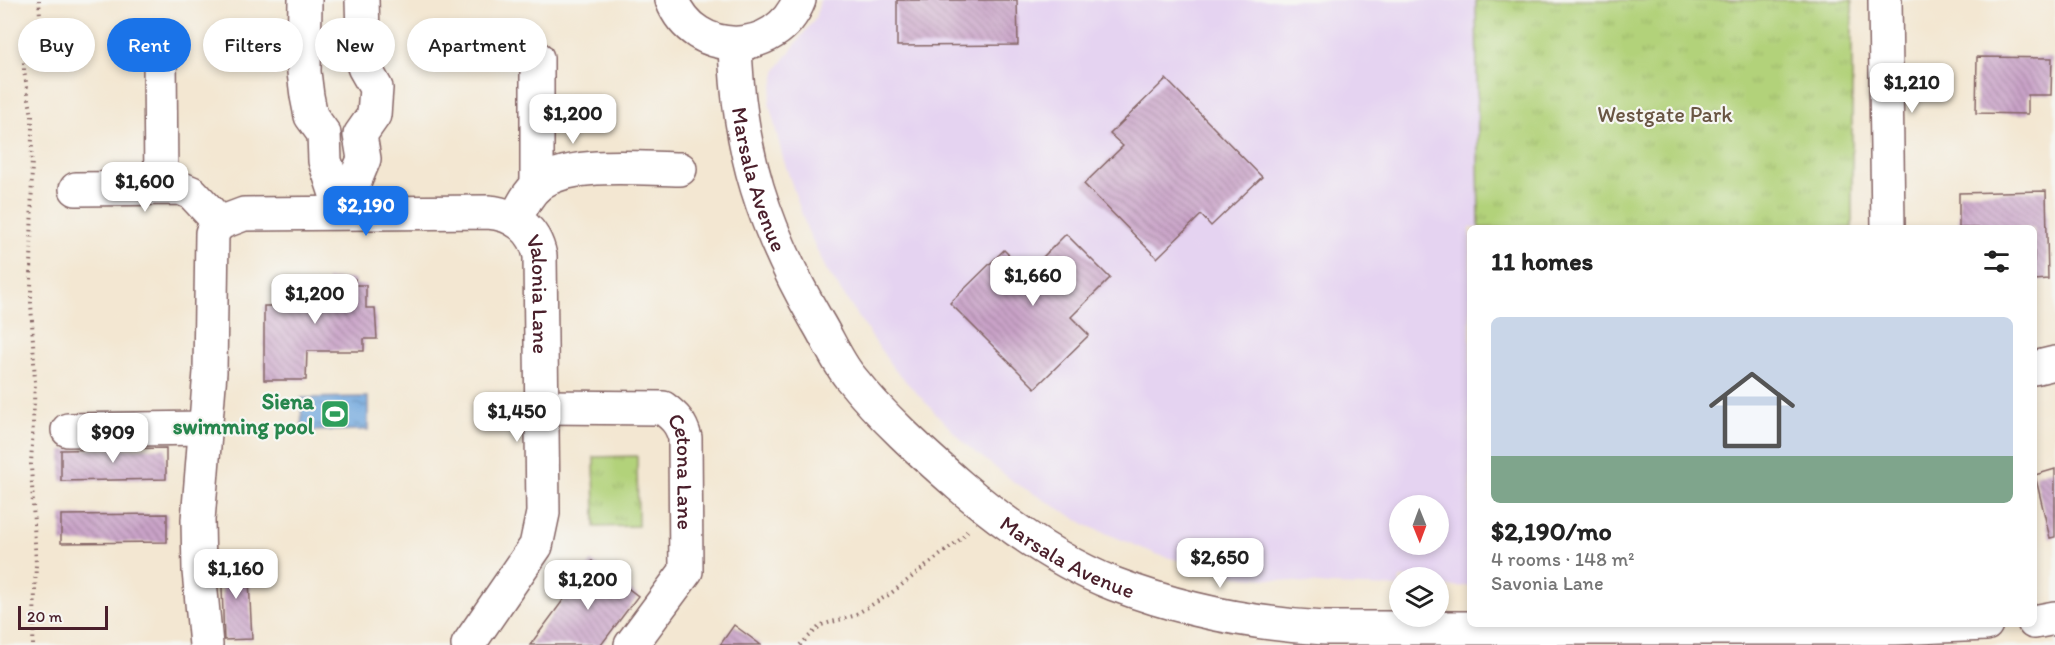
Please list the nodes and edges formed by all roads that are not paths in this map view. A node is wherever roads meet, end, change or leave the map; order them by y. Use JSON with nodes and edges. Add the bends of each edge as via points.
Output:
{"nodes":[{"id":1,"x":305,"y":0,"type":"edge"},
{"id":2,"x":362,"y":0,"type":"edge"},
{"id":3,"x":672,"y":0,"type":"edge"},
{"id":4,"x":799,"y":0,"type":"edge"},
{"id":5,"x":1885,"y":0,"type":"edge"},
{"id":6,"x":735,"y":44,"type":"junction"},
{"id":7,"x":160,"y":72,"type":"edge"},
{"id":8,"x":537,"y":72,"type":"edge"},
{"id":9,"x":324,"y":134,"type":"junction"},
{"id":10,"x":360,"y":135,"type":"junction"},
{"id":11,"x":680,"y":169,"type":"dead end"},
{"id":12,"x":537,"y":186,"type":"junction"},
{"id":13,"x":161,"y":187,"type":"junction"},
{"id":14,"x":76,"y":189,"type":"dead end"},
{"id":15,"x":342,"y":212,"type":"junction"},
{"id":16,"x":515,"y":220,"type":"junction"},
{"id":17,"x":220,"y":223,"type":"junction"},
{"id":18,"x":1888,"y":225,"type":"edge"},
{"id":19,"x":2055,"y":363,"type":"edge"},
{"id":20,"x":2037,"y":367,"type":"edge"},
{"id":21,"x":542,"y":407,"type":"junction"},
{"id":22,"x":204,"y":428,"type":"junction"},
{"id":23,"x":68,"y":430,"type":"dead end"},
{"id":24,"x":2055,"y":618,"type":"edge"},
{"id":25,"x":2037,"y":621,"type":"edge"},
{"id":26,"x":1952,"y":627,"type":"edge"},
{"id":27,"x":1895,"y":632,"type":"edge"},
{"id":28,"x":1257,"y":634,"type":"edge"},
{"id":29,"x":206,"y":645,"type":"edge"},
{"id":30,"x":468,"y":645,"type":"edge"},
{"id":31,"x":631,"y":645,"type":"edge"}],
"edges":[{"from":1,"to":9,"type":"street","via":[[307,96],[311,117]]},
{"from":2,"to":10,"type":"street","via":[[364,67],[376,88],[374,115]]},
{"from":3,"to":6,"type":"street","via":[[689,26],[705,38]]},
{"from":4,"to":6,"type":"street","via":[[795,12],[770,35],[748,44]]},
{"from":5,"to":18,"type":"street"},
{"from":6,"to":28,"type":"street","name":"Marsala Avenue","via":[[736,87],[745,148],[762,210],[796,285],[849,376],[926,456],[984,506],[1046,549],[1113,584]]},
{"from":7,"to":13,"type":"street"},
{"from":8,"to":12,"type":"street"},
{"from":9,"to":10,"type":"street"},
{"from":9,"to":15,"type":"street","via":[[325,161]]},
{"from":10,"to":15,"type":"street","via":[[364,159]]},
{"from":11,"to":12,"type":"street","via":[[579,169]]},
{"from":12,"to":16,"type":"street"},
{"from":13,"to":14,"type":"street"},
{"from":13,"to":17,"type":"street","via":[[192,193]]},
{"from":15,"to":16,"type":"street","via":[[488,212]]},
{"from":15,"to":17,"type":"street","via":[[244,214]]},
{"from":16,"to":21,"type":"street","name":"Valonia Lane","via":[[537,240],[540,256]]},
{"from":17,"to":22,"type":"street","via":[[213,233],[211,253],[213,318]]},
{"from":19,"to":20,"type":"street"},
{"from":21,"to":30,"type":"street","name":"Valonia Lane","via":[[541,531],[528,561]]},
{"from":21,"to":31,"type":"street","name":"Cetona Lane","via":[[663,408],[681,426],[685,438],[686,571]]},
{"from":22,"to":23,"type":"street"},
{"from":22,"to":29,"type":"street","via":[[198,520]]},
{"from":24,"to":25,"type":"street"},
{"from":26,"to":27,"type":"street","name":"Marsala Avenue"},
{"from":27,"to":28,"type":"street","name":"Marsala Avenue","via":[[1389,628]]}]}
